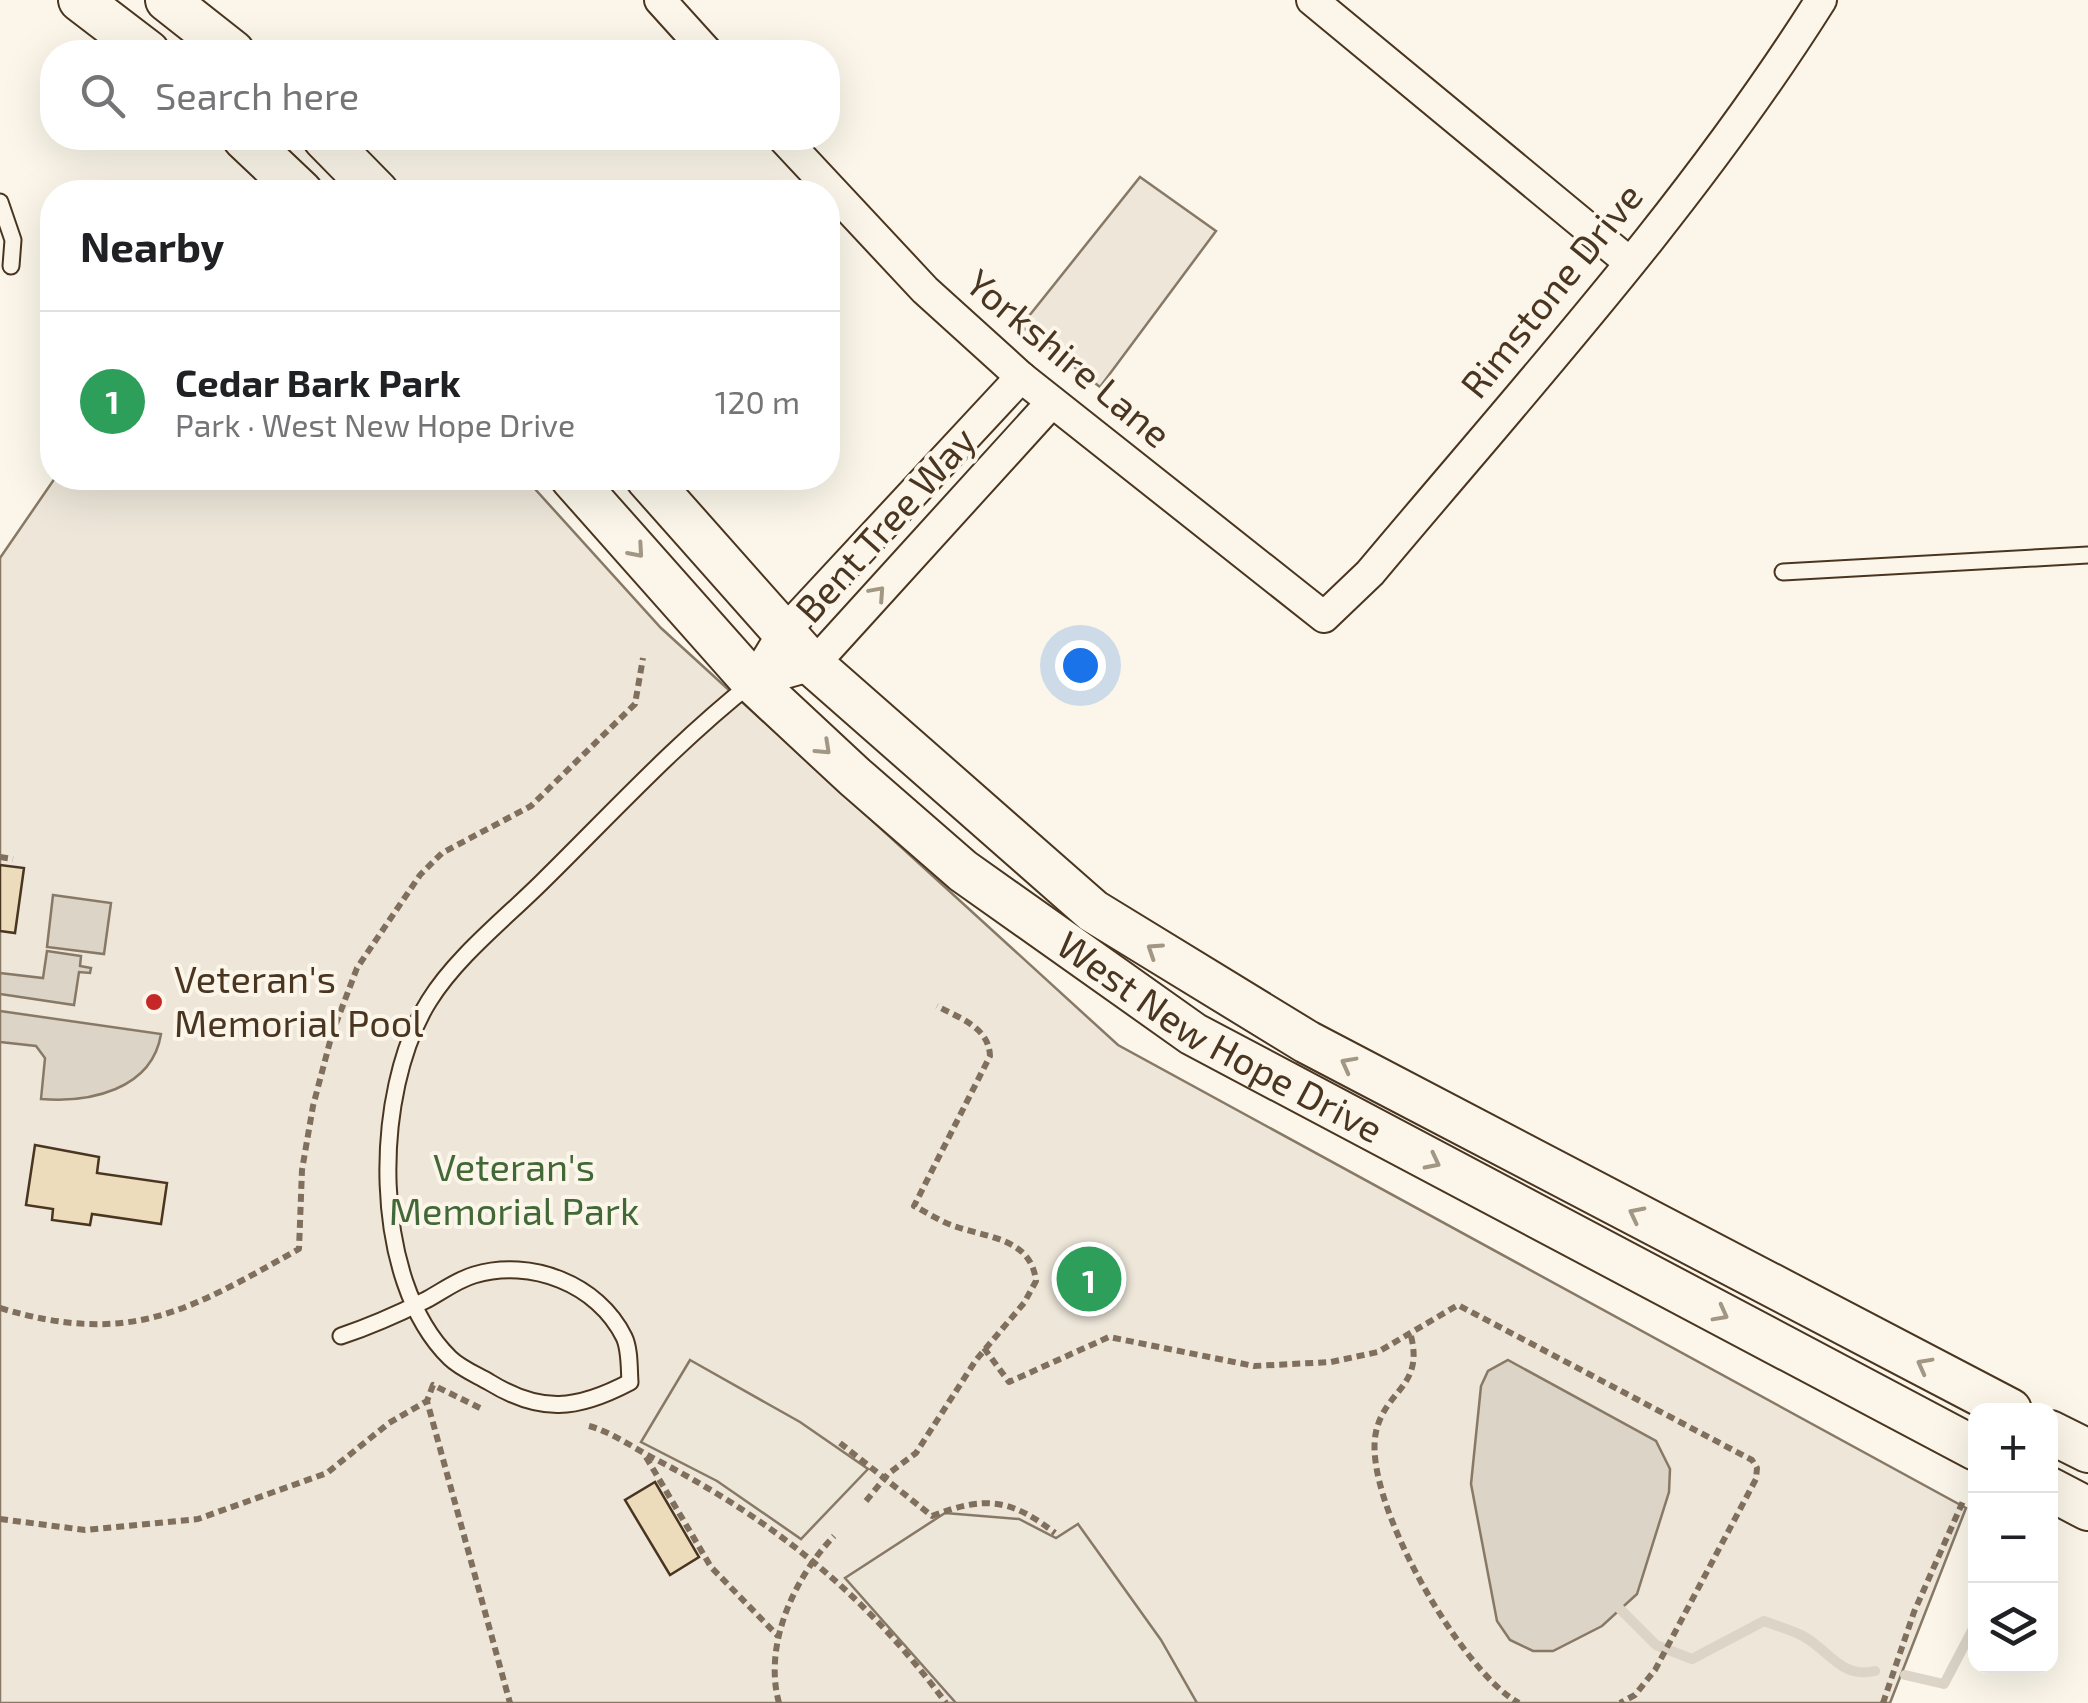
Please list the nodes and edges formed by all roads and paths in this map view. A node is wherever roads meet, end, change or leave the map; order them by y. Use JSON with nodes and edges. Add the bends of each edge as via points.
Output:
{"nodes":[{"id":1,"x":80,"y":0,"type":"edge"},
{"id":2,"x":168,"y":0,"type":"edge"},
{"id":3,"x":660,"y":0,"type":"edge"},
{"id":4,"x":1312,"y":0,"type":"edge"},
{"id":5,"x":1821,"y":0,"type":"edge"},
{"id":6,"x":132,"y":40,"type":"edge"},
{"id":7,"x":218,"y":40,"type":"edge"},
{"id":8,"x":696,"y":40,"type":"edge"},
{"id":9,"x":257,"y":150,"type":"edge"},
{"id":10,"x":336,"y":150,"type":"edge"},
{"id":11,"x":795,"y":150,"type":"edge"},
{"id":12,"x":289,"y":180,"type":"edge"},
{"id":13,"x":365,"y":180,"type":"edge"},
{"id":14,"x":823,"y":180,"type":"edge"},
{"id":15,"x":840,"y":198,"type":"edge"},
{"id":16,"x":0,"y":202,"type":"edge"},
{"id":17,"x":1630,"y":262,"type":"junction"},
{"id":18,"x":12,"y":266,"type":"dead end"},
{"id":19,"x":1021,"y":377,"type":"junction"},
{"id":20,"x":1052,"y":402,"type":"junction"},
{"id":21,"x":583,"y":490,"type":"edge"},
{"id":22,"x":658,"y":490,"type":"edge"},
{"id":23,"x":2088,"y":554,"type":"edge"},
{"id":24,"x":1783,"y":572,"type":"dead end"},
{"id":25,"x":1324,"y":617,"type":"joint"},
{"id":26,"x":784,"y":633,"type":"junction"},
{"id":27,"x":643,"y":658,"type":"dead end"},
{"id":28,"x":812,"y":665,"type":"junction"},
{"id":29,"x":753,"y":682,"type":"junction"},
{"id":30,"x":0,"y":858,"type":"edge"},
{"id":31,"x":13,"y":859,"type":"dead end"},
{"id":32,"x":937,"y":1006,"type":"dead end"},
{"id":33,"x":414,"y":1306,"type":"junction"},
{"id":34,"x":0,"y":1308,"type":"edge"},
{"id":35,"x":341,"y":1336,"type":"dead end"},
{"id":36,"x":1410,"y":1336,"type":"junction"},
{"id":37,"x":984,"y":1348,"type":"junction"},
{"id":38,"x":427,"y":1401,"type":"junction"},
{"id":39,"x":1997,"y":1403,"type":"edge"},
{"id":40,"x":483,"y":1410,"type":"dead end"},
{"id":41,"x":578,"y":1427,"type":"dead end"},
{"id":42,"x":2058,"y":1436,"type":"edge"},
{"id":43,"x":840,"y":1442,"type":"dead end"},
{"id":44,"x":1968,"y":1446,"type":"edge"},
{"id":45,"x":2088,"y":1451,"type":"edge"},
{"id":46,"x":644,"y":1454,"type":"junction"},
{"id":47,"x":885,"y":1478,"type":"junction"},
{"id":48,"x":2058,"y":1493,"type":"edge"},
{"id":49,"x":1964,"y":1498,"type":"dead end"},
{"id":50,"x":866,"y":1501,"type":"dead end"},
{"id":51,"x":2088,"y":1509,"type":"edge"},
{"id":52,"x":0,"y":1518,"type":"edge"},
{"id":53,"x":1055,"y":1533,"type":"dead end"},
{"id":54,"x":834,"y":1536,"type":"dead end"},
{"id":55,"x":813,"y":1558,"type":"junction"},
{"id":56,"x":778,"y":1636,"type":"junction"},
{"id":57,"x":510,"y":1703,"type":"edge"},
{"id":58,"x":779,"y":1703,"type":"edge"},
{"id":59,"x":946,"y":1703,"type":"edge"},
{"id":60,"x":1519,"y":1703,"type":"edge"},
{"id":61,"x":1620,"y":1703,"type":"edge"},
{"id":62,"x":1883,"y":1703,"type":"edge"}],
"edges":[{"from":1,"to":6,"type":"main road"},
{"from":2,"to":7,"type":"main road"},
{"from":3,"to":8,"type":"street"},
{"from":4,"to":17,"type":"street"},
{"from":5,"to":17,"type":"street","name":"Rimstone Drive","via":[[1767,86]]},
{"from":9,"to":12,"type":"main road"},
{"from":10,"to":13,"type":"main road"},
{"from":11,"to":14,"type":"street","name":"Yorkshire Lane"},
{"from":15,"to":19,"type":"street","name":"Yorkshire Lane","via":[[925,290]]},
{"from":16,"to":18,"type":"lane","via":[[13,240]]},
{"from":17,"to":25,"type":"street","name":"Rimstone Drive","via":[[1370,573]]},
{"from":19,"to":20,"type":"street","name":"Yorkshire Lane"},
{"from":19,"to":26,"type":"street","name":"Bent Tree Way"},
{"from":20,"to":25,"type":"street","name":"Yorkshire Lane"},
{"from":28,"to":20,"type":"street","name":"Bent Tree Way","one_way":true},
{"from":21,"to":29,"type":"main road","name":"West New Hope Drive","one_way":true},
{"from":22,"to":26,"type":"main road","name":"West New Hope Drive"},
{"from":23,"to":24,"type":"lane"},
{"from":26,"to":28,"type":"main road","name":"West New Hope Drive"},
{"from":26,"to":29,"type":"street","name":"Bent Tree Way"},
{"from":27,"to":34,"type":"path","via":[[635,704],[531,806],[442,853],[356,968],[313,1106],[302,1170],[300,1249],[210,1298],[142,1322],[74,1324]]},
{"from":28,"to":29,"type":"street","name":"Bent Tree Way"},
{"from":39,"to":28,"type":"main road","name":"West New Hope Drive","one_way":true,"via":[[1236,1002],[1093,911]]},
{"from":29,"to":33,"type":"lane","via":[[704,720],[429,1001],[397,1078],[386,1144],[387,1200]]},
{"from":29,"to":44,"type":"main road","name":"West New Hope Drive","one_way":true,"via":[[963,871],[1193,1034]]},
{"from":30,"to":31,"type":"path"},
{"from":32,"to":37,"type":"path","via":[[976,1027],[990,1056],[914,1206],[1012,1244],[1034,1266],[1036,1280]]},
{"from":33,"to":33,"type":"lane","via":[[474,1275],[518,1271],[559,1277],[601,1302],[626,1340],[630,1382],[561,1408],[514,1398],[451,1359]]},
{"from":33,"to":35,"type":"lane"},
{"from":36,"to":37,"type":"path","via":[[1378,1352],[1293,1366],[1208,1359],[1109,1338],[1009,1382]]},
{"from":36,"to":60,"type":"path","via":[[1414,1369],[1376,1431],[1378,1486],[1403,1554],[1489,1680]]},
{"from":36,"to":61,"type":"path","via":[[1458,1305],[1757,1468],[1656,1670]]},
{"from":37,"to":47,"type":"path","via":[[916,1452]]},
{"from":38,"to":40,"type":"path","via":[[433,1384]]},
{"from":38,"to":52,"type":"path","via":[[327,1473],[198,1519],[85,1530]]},
{"from":38,"to":57,"type":"path"},
{"from":41,"to":46,"type":"path","via":[[592,1426]]},
{"from":42,"to":45,"type":"main road"},
{"from":43,"to":47,"type":"path"},
{"from":46,"to":55,"type":"path","via":[[773,1526]]},
{"from":46,"to":56,"type":"path","via":[[711,1567]]},
{"from":47,"to":50,"type":"path"},
{"from":47,"to":53,"type":"path","via":[[932,1516],[986,1502],[1021,1510]]},
{"from":48,"to":51,"type":"main road"},
{"from":49,"to":62,"type":"path"},
{"from":54,"to":55,"type":"path"},
{"from":55,"to":56,"type":"path"},
{"from":55,"to":59,"type":"path","via":[[904,1646]]},
{"from":56,"to":58,"type":"path","via":[[772,1660]]}]}
